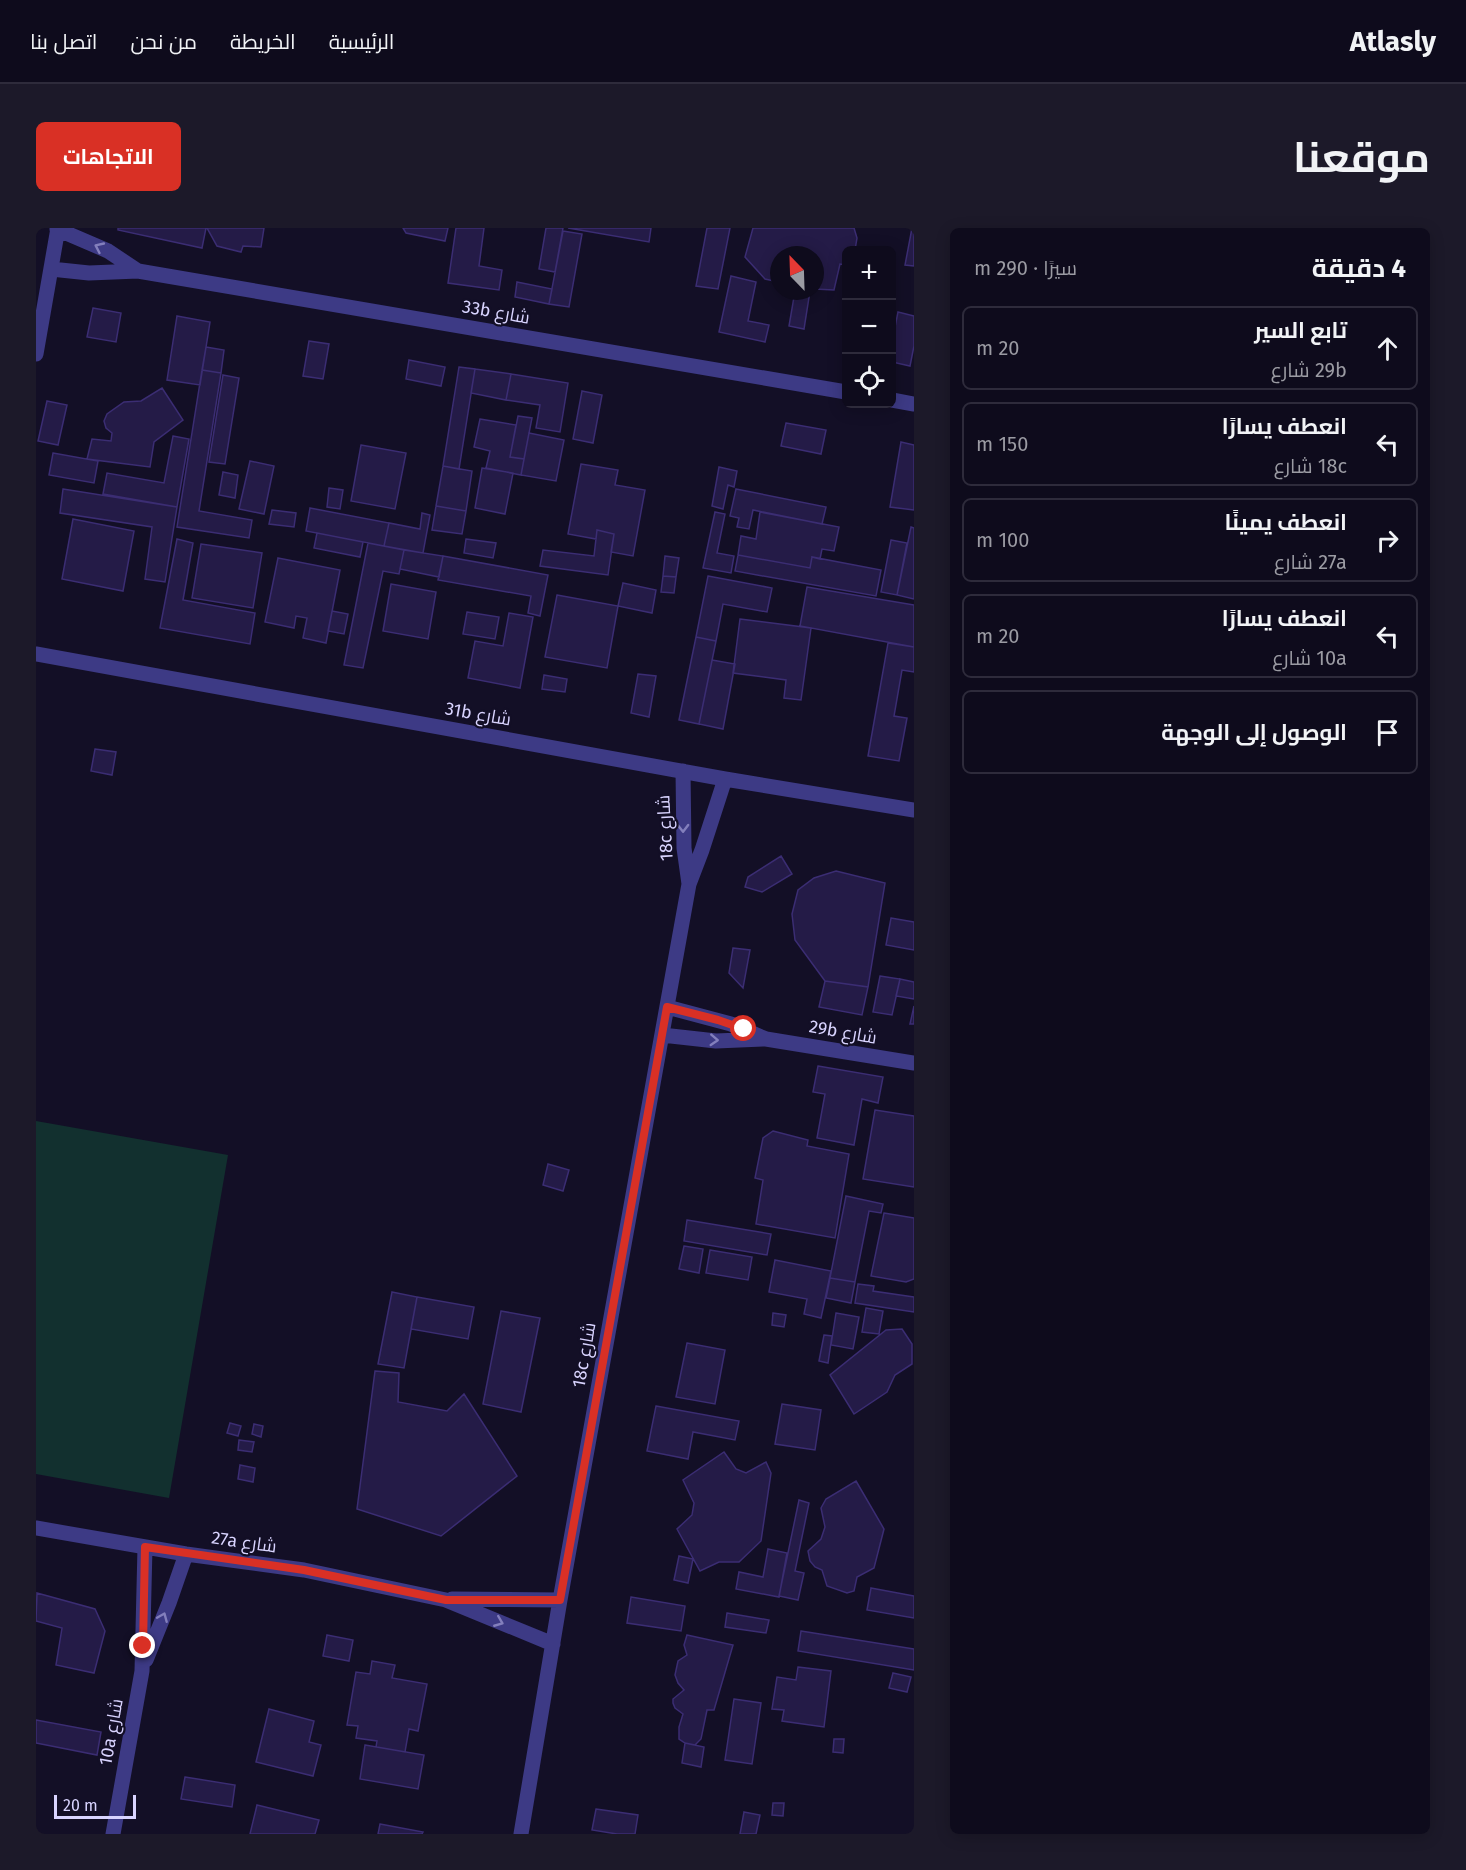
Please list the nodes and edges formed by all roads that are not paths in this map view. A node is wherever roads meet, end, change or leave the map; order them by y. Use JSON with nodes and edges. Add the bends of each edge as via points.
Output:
{"nodes":[{"id":1,"x":58,"y":228,"type":"edge"},
{"id":2,"x":51,"y":268,"type":"junction"},
{"id":3,"x":138,"y":271,"type":"junction"},
{"id":4,"x":36,"y":354,"type":"edge"},
{"id":5,"x":842,"y":391,"type":"edge"},
{"id":6,"x":896,"y":401,"type":"edge"},
{"id":7,"x":914,"y":404,"type":"edge"},
{"id":8,"x":36,"y":654,"type":"edge"},
{"id":9,"x":682,"y":771,"type":"junction"},
{"id":10,"x":725,"y":779,"type":"junction"},
{"id":11,"x":914,"y":810,"type":"edge"},
{"id":12,"x":689,"y":884,"type":"junction"},
{"id":13,"x":667,"y":1007,"type":"junction"},
{"id":14,"x":662,"y":1035,"type":"junction"},
{"id":15,"x":766,"y":1038,"type":"junction"},
{"id":16,"x":914,"y":1064,"type":"edge"},
{"id":17,"x":36,"y":1528,"type":"edge"},
{"id":18,"x":145,"y":1547,"type":"junction"},
{"id":19,"x":186,"y":1554,"type":"junction"},
{"id":20,"x":446,"y":1600,"type":"junction"},
{"id":21,"x":560,"y":1600,"type":"junction"},
{"id":22,"x":553,"y":1644,"type":"junction"},
{"id":23,"x":142,"y":1671,"type":"junction"},
{"id":24,"x":113,"y":1834,"type":"edge"},
{"id":25,"x":521,"y":1834,"type":"edge"}],
"edges":[{"from":1,"to":2,"type":"street"},
{"from":3,"to":1,"type":"street","name":"33b شارع","one_way":true,"via":[[108,251]]},
{"from":2,"to":3,"type":"street","name":"33b شارع","via":[[89,273]]},
{"from":2,"to":4,"type":"street"},
{"from":3,"to":5,"type":"street","name":"33b شارع"},
{"from":6,"to":7,"type":"street"},
{"from":8,"to":9,"type":"street","name":"31b شارع"},
{"from":9,"to":10,"type":"street","name":"31b شارع"},
{"from":9,"to":12,"type":"street","name":"18c شارع","one_way":true},
{"from":10,"to":11,"type":"street","name":"31b شارع"},
{"from":10,"to":12,"type":"street","name":"18c شارع"},
{"from":12,"to":13,"type":"street","name":"18c شارع"},
{"from":13,"to":14,"type":"street","name":"18c شارع"},
{"from":13,"to":15,"type":"street","name":"29b شارع"},
{"from":14,"to":15,"type":"street","name":"29b شارع","one_way":true,"via":[[716,1041]]},
{"from":14,"to":21,"type":"street","name":"18c شارع"},
{"from":15,"to":16,"type":"street","name":"29b شارع"},
{"from":17,"to":18,"type":"street","name":"27a شارع"},
{"from":18,"to":19,"type":"street","name":"27a شارع"},
{"from":18,"to":23,"type":"street","name":"10a شارع"},
{"from":19,"to":20,"type":"street","name":"27a شارع","via":[[304,1570]]},
{"from":23,"to":19,"type":"street","name":"10a شارع","one_way":true},
{"from":20,"to":21,"type":"street","name":"27a شارع"},
{"from":20,"to":22,"type":"street","name":"27a شارع","one_way":true},
{"from":21,"to":22,"type":"street","name":"18c شارع"},
{"from":22,"to":25,"type":"street","name":"18c شارع"},
{"from":23,"to":24,"type":"street","name":"10a شارع"}]}
